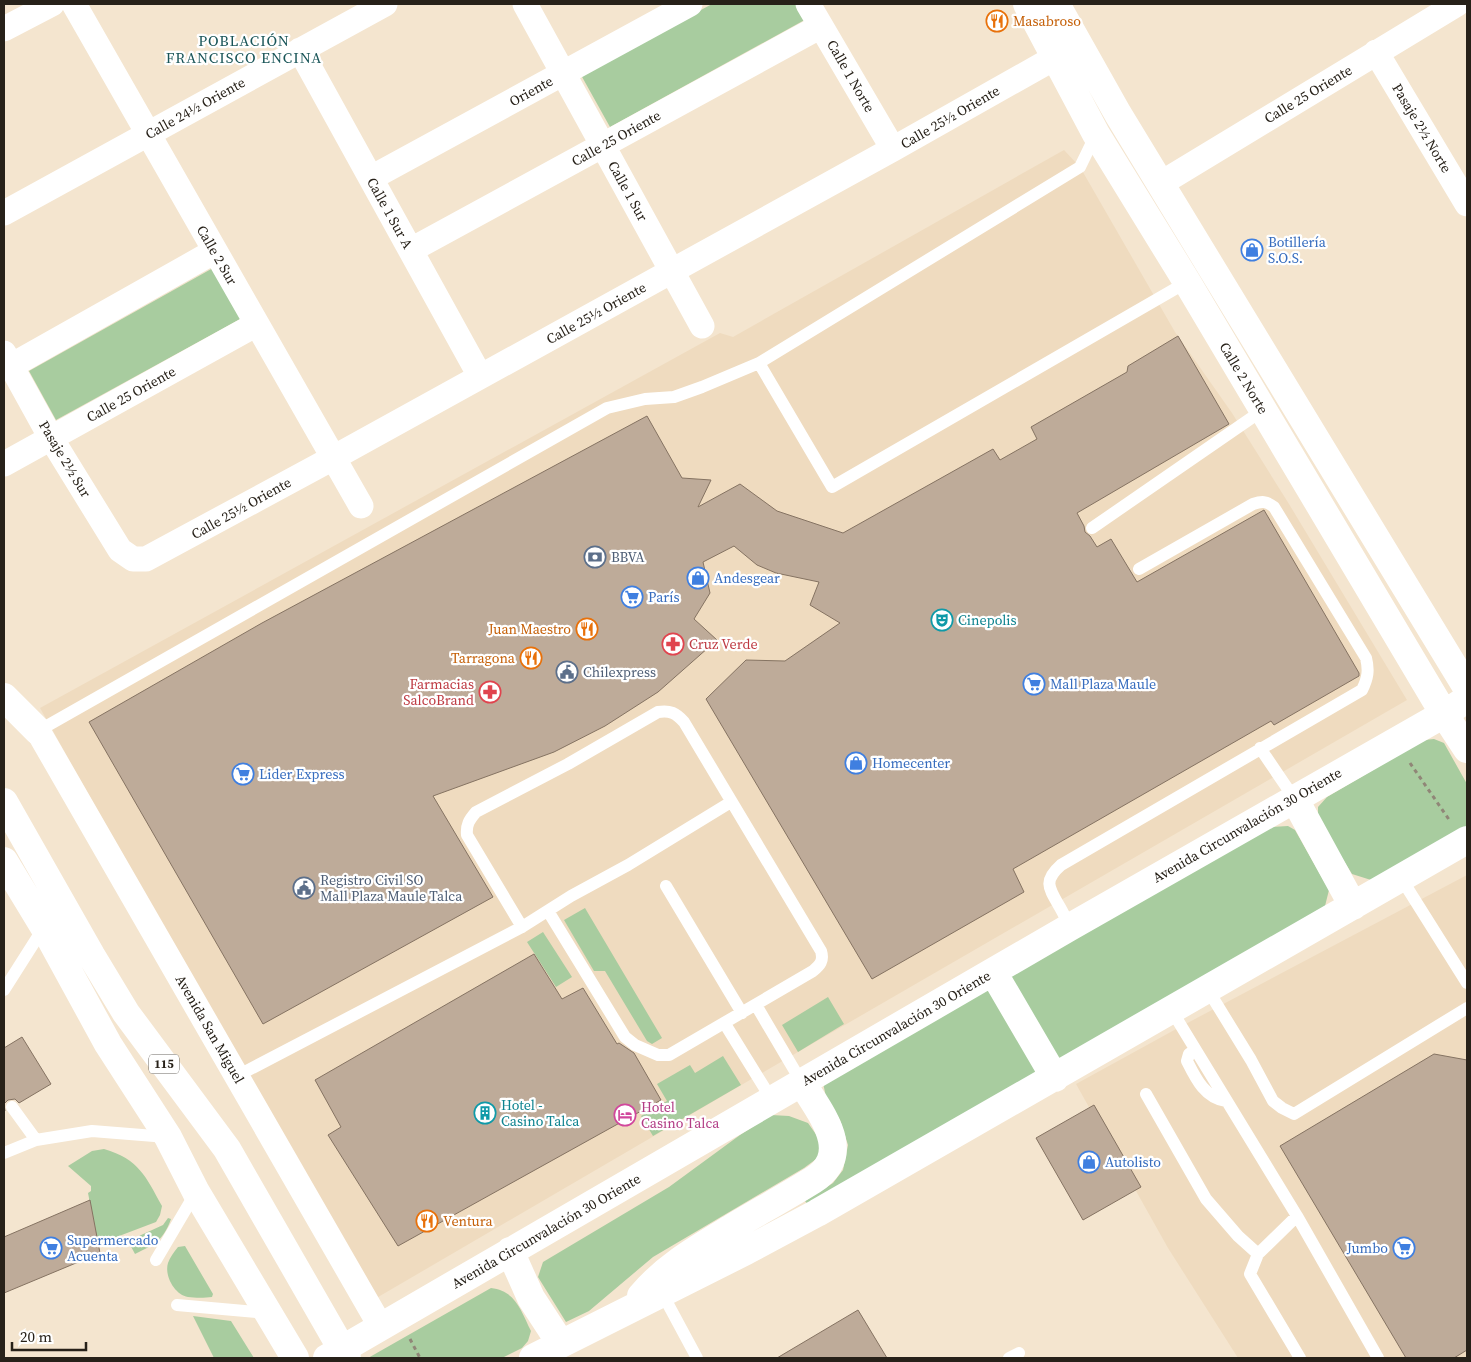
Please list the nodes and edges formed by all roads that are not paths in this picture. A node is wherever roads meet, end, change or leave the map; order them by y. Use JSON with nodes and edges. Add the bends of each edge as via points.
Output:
{"nodes":[{"id":1,"x":52,"y":4,"type":"edge"},
{"id":2,"x":74,"y":4,"type":"edge"},
{"id":3,"x":385,"y":4,"type":"edge"},
{"id":4,"x":525,"y":4,"type":"edge"},
{"id":5,"x":690,"y":4,"type":"edge"},
{"id":6,"x":808,"y":4,"type":"edge"},
{"id":7,"x":1027,"y":4,"type":"edge"},
{"id":8,"x":1056,"y":4,"type":"edge"},
{"id":9,"x":1456,"y":4,"type":"edge"},
{"id":10,"x":821,"y":26,"type":"junction"},
{"id":11,"x":4,"y":30,"type":"edge"},
{"id":12,"x":300,"y":50,"type":"junction"},
{"id":13,"x":1376,"y":52,"type":"junction"},
{"id":14,"x":1056,"y":57,"type":"junction"},
{"id":15,"x":563,"y":73,"type":"junction"},
{"id":16,"x":148,"y":134,"type":"junction"},
{"id":17,"x":1096,"y":134,"type":"junction"},
{"id":18,"x":603,"y":145,"type":"junction"},
{"id":19,"x":893,"y":149,"type":"junction"},
{"id":20,"x":371,"y":178,"type":"junction"},
{"id":21,"x":1160,"y":184,"type":"junction"},
{"id":22,"x":1467,"y":204,"type":"edge"},
{"id":23,"x":4,"y":213,"type":"edge"},
{"id":24,"x":411,"y":250,"type":"junction"},
{"id":25,"x":215,"y":251,"type":"junction"},
{"id":26,"x":672,"y":271,"type":"junction"},
{"id":27,"x":1187,"y":282,"type":"junction"},
{"id":28,"x":257,"y":324,"type":"junction"},
{"id":29,"x":702,"y":326,"type":"dead end"},
{"id":30,"x":7,"y":360,"type":"edge"},
{"id":31,"x":759,"y":363,"type":"junction"},
{"id":32,"x":480,"y":376,"type":"junction"},
{"id":33,"x":1263,"y":410,"type":"junction"},
{"id":34,"x":51,"y":438,"type":"junction"},
{"id":35,"x":334,"y":458,"type":"junction"},
{"id":36,"x":4,"y":464,"type":"edge"},
{"id":37,"x":361,"y":506,"type":"dead end"},
{"id":38,"x":1092,"y":528,"type":"dead end"},
{"id":39,"x":133,"y":559,"type":"joint"},
{"id":40,"x":1139,"y":569,"type":"dead end"},
{"id":41,"x":1467,"y":688,"type":"edge"},
{"id":42,"x":4,"y":697,"type":"edge"},
{"id":43,"x":1467,"y":699,"type":"edge"},
{"id":44,"x":1444,"y":714,"type":"junction"},
{"id":45,"x":38,"y":731,"type":"junction"},
{"id":46,"x":1260,"y":748,"type":"junction"},
{"id":47,"x":1467,"y":749,"type":"edge"},
{"id":48,"x":1294,"y":798,"type":"junction"},
{"id":49,"x":4,"y":802,"type":"edge"},
{"id":50,"x":731,"y":802,"type":"junction"},
{"id":51,"x":1466,"y":841,"type":"edge"},
{"id":52,"x":4,"y":861,"type":"edge"},
{"id":53,"x":1401,"y":878,"type":"junction"},
{"id":54,"x":666,"y":886,"type":"dead end"},
{"id":55,"x":1353,"y":906,"type":"junction"},
{"id":56,"x":548,"y":911,"type":"junction"},
{"id":57,"x":44,"y":927,"type":"junction"},
{"id":58,"x":522,"y":927,"type":"junction"},
{"id":59,"x":1070,"y":927,"type":"junction"},
{"id":60,"x":993,"y":972,"type":"junction"},
{"id":61,"x":1467,"y":983,"type":"edge"},
{"id":62,"x":4,"y":988,"type":"edge"},
{"id":63,"x":1208,"y":990,"type":"junction"},
{"id":64,"x":756,"y":1005,"type":"junction"},
{"id":65,"x":1467,"y":1008,"type":"edge"},
{"id":66,"x":1172,"y":1011,"type":"junction"},
{"id":67,"x":742,"y":1013,"type":"junction"},
{"id":68,"x":725,"y":1024,"type":"junction"},
{"id":69,"x":237,"y":1076,"type":"junction"},
{"id":70,"x":1055,"y":1078,"type":"junction"},
{"id":71,"x":802,"y":1083,"type":"junction"},
{"id":72,"x":1146,"y":1094,"type":"dead end"},
{"id":73,"x":772,"y":1100,"type":"junction"},
{"id":74,"x":12,"y":1108,"type":"dead end"},
{"id":75,"x":168,"y":1137,"type":"junction"},
{"id":76,"x":36,"y":1140,"type":"junction"},
{"id":77,"x":4,"y":1153,"type":"edge"},
{"id":78,"x":196,"y":1192,"type":"junction"},
{"id":79,"x":1297,"y":1216,"type":"junction"},
{"id":80,"x":510,"y":1251,"type":"junction"},
{"id":81,"x":1258,"y":1254,"type":"junction"},
{"id":82,"x":156,"y":1260,"type":"dead end"},
{"id":83,"x":662,"y":1294,"type":"junction"},
{"id":84,"x":177,"y":1305,"type":"dead end"},
{"id":85,"x":631,"y":1309,"type":"junction"},
{"id":86,"x":269,"y":1313,"type":"junction"},
{"id":87,"x":381,"y":1327,"type":"junction"},
{"id":88,"x":561,"y":1344,"type":"junction"},
{"id":89,"x":339,"y":1355,"type":"edge"},
{"id":90,"x":296,"y":1358,"type":"edge"},
{"id":91,"x":533,"y":1358,"type":"edge"},
{"id":92,"x":697,"y":1358,"type":"edge"},
{"id":93,"x":1300,"y":1358,"type":"edge"},
{"id":94,"x":1378,"y":1358,"type":"edge"}],
"edges":[{"from":1,"to":11,"type":"street"},
{"from":2,"to":16,"type":"street","name":"Calle 2 Sur"},
{"from":3,"to":12,"type":"street","name":"Calle 24½ Oriente"},
{"from":4,"to":15,"type":"street","name":"Calle 1 Sur"},
{"from":5,"to":15,"type":"street","name":"Oriente"},
{"from":6,"to":10,"type":"street","name":"Calle 1 Norte"},
{"from":7,"to":14,"type":"main road","name":"Calle 2 Norte"},
{"from":8,"to":21,"type":"main road","name":"Calle 2 Norte"},
{"from":9,"to":13,"type":"street","name":"Calle 25 Oriente"},
{"from":10,"to":18,"type":"street","name":"Calle 25 Oriente"},
{"from":10,"to":19,"type":"street","name":"Calle 1 Norte"},
{"from":12,"to":16,"type":"street","name":"Calle 24½ Oriente"},
{"from":12,"to":20,"type":"street","name":"Calle 1 Sur A"},
{"from":13,"to":21,"type":"street","name":"Calle 25 Oriente"},
{"from":13,"to":22,"type":"street","name":"Pasaje 2½ Norte"},
{"from":14,"to":17,"type":"main road","name":"Calle 2 Norte"},
{"from":14,"to":19,"type":"street","name":"Calle 25½ Oriente"},
{"from":15,"to":18,"type":"street","name":"Calle 1 Sur"},
{"from":15,"to":20,"type":"street","name":"Oriente"},
{"from":16,"to":23,"type":"street","name":"Calle 24½ Oriente"},
{"from":16,"to":25,"type":"street","name":"Calle 2 Sur"},
{"from":17,"to":27,"type":"main road","name":"Calle 2 Norte"},
{"from":17,"to":31,"type":"lane","via":[[1080,167],[1054,185]]},
{"from":18,"to":24,"type":"street","name":"Calle 25 Oriente"},
{"from":18,"to":26,"type":"street","name":"Calle 1 Sur"},
{"from":19,"to":26,"type":"street","name":"Calle 25½ Oriente"},
{"from":20,"to":24,"type":"street","name":"Calle 1 Sur A"},
{"from":21,"to":41,"type":"main road","name":"Calle 2 Norte"},
{"from":24,"to":32,"type":"street","name":"Calle 1 Sur A"},
{"from":25,"to":28,"type":"street","name":"Calle 2 Sur"},
{"from":25,"to":30,"type":"street"},
{"from":26,"to":29,"type":"street","name":"Calle 1 Sur"},
{"from":26,"to":32,"type":"street","name":"Calle 25½ Oriente"},
{"from":27,"to":31,"type":"lane","via":[[832,487]]},
{"from":27,"to":33,"type":"main road","name":"Calle 2 Norte"},
{"from":28,"to":34,"type":"street","name":"Calle 25 Oriente"},
{"from":28,"to":35,"type":"street","name":"Calle 2 Sur"},
{"from":30,"to":34,"type":"street","name":"Pasaje 2½ Sur"},
{"from":31,"to":45,"type":"lane","via":[[674,397],[608,408]]},
{"from":32,"to":35,"type":"street","name":"Calle 25½ Oriente"},
{"from":33,"to":38,"type":"lane"},
{"from":33,"to":44,"type":"main road","name":"Calle 2 Norte"},
{"from":34,"to":36,"type":"street","name":"Calle 25 Oriente"},
{"from":34,"to":39,"type":"street","name":"Pasaje 2½ Sur","via":[[120,550]]},
{"from":35,"to":37,"type":"street","name":"Calle 2 Sur"},
{"from":35,"to":39,"type":"street","name":"Calle 25½ Oriente","via":[[152,556]]},
{"from":40,"to":46,"type":"lane","via":[[1253,504],[1268,502],[1274,507],[1369,668],[1362,690]]},
{"from":42,"to":45,"type":"main road"},
{"from":43,"to":44,"type":"main road","name":"Avenida Circunvalación 30 Oriente"},
{"from":44,"to":47,"type":"main road","name":"Calle 2 Norte"},
{"from":44,"to":48,"type":"main road","name":"Avenida Circunvalación 30 Oriente"},
{"from":45,"to":69,"type":"street","name":"Avenida San Miguel"},
{"from":46,"to":48,"type":"lane"},
{"from":46,"to":59,"type":"lane","via":[[1054,871],[1049,888]]},
{"from":48,"to":55,"type":"main road"},
{"from":48,"to":59,"type":"main road","name":"Avenida Circunvalación 30 Oriente"},
{"from":49,"to":89,"type":"main road","number":"115","via":[[126,1013],[208,1122],[244,1177]]},
{"from":50,"to":56,"type":"lane"},
{"from":50,"to":58,"type":"lane","via":[[684,722],[667,711],[658,712],[476,812],[470,819],[467,835]]},
{"from":50,"to":64,"type":"lane","via":[[823,957],[814,971]]},
{"from":51,"to":53,"type":"main road"},
{"from":52,"to":57,"type":"main road","number":"115"},
{"from":53,"to":55,"type":"main road"},
{"from":53,"to":61,"type":"lane"},
{"from":54,"to":67,"type":"lane"},
{"from":55,"to":63,"type":"main road"},
{"from":56,"to":58,"type":"lane"},
{"from":56,"to":68,"type":"lane","via":[[625,1037],[635,1045],[669,1056]]},
{"from":57,"to":62,"type":"lane"},
{"from":57,"to":75,"type":"main road","number":"115","via":[[108,1044]]},
{"from":58,"to":69,"type":"lane"},
{"from":59,"to":60,"type":"main road","name":"Avenida Circunvalación 30 Oriente"},
{"from":60,"to":70,"type":"main road"},
{"from":60,"to":71,"type":"main road","name":"Avenida Circunvalación 30 Oriente"},
{"from":63,"to":65,"type":"lane","via":[[1252,1060],[1273,1101],[1294,1114]]},
{"from":63,"to":66,"type":"main road"},
{"from":64,"to":67,"type":"lane"},
{"from":64,"to":71,"type":"lane"},
{"from":66,"to":70,"type":"main road"},
{"from":66,"to":79,"type":"lane","via":[[1195,1050],[1187,1061],[1194,1076],[1207,1094],[1216,1100],[1226,1101]]},
{"from":67,"to":68,"type":"lane"},
{"from":68,"to":73,"type":"lane"},
{"from":69,"to":87,"type":"street","name":"Avenida San Miguel"},
{"from":70,"to":83,"type":"main road","via":[[816,1214]]},
{"from":71,"to":73,"type":"main road","name":"Avenida Circunvalación 30 Oriente"},
{"from":71,"to":85,"type":"main road","via":[[834,1142],[828,1168],[673,1265]]},
{"from":72,"to":81,"type":"lane","via":[[1206,1200]]},
{"from":73,"to":80,"type":"main road","name":"Avenida Circunvalación 30 Oriente"},
{"from":74,"to":76,"type":"lane"},
{"from":75,"to":76,"type":"lane","via":[[92,1131]]},
{"from":75,"to":78,"type":"main road","number":"115"},
{"from":76,"to":77,"type":"lane"},
{"from":78,"to":82,"type":"lane"},
{"from":78,"to":86,"type":"main road","number":"115"},
{"from":79,"to":81,"type":"lane"},
{"from":79,"to":94,"type":"lane"},
{"from":80,"to":87,"type":"main road","name":"Avenida Circunvalación 30 Oriente"},
{"from":80,"to":88,"type":"main road","via":[[531,1298]]},
{"from":81,"to":93,"type":"lane","via":[[1250,1274]]},
{"from":83,"to":85,"type":"main road"},
{"from":83,"to":92,"type":"lane"},
{"from":84,"to":86,"type":"lane"},
{"from":85,"to":88,"type":"main road"},
{"from":86,"to":90,"type":"main road","number":"115"},
{"from":87,"to":89,"type":"main road","name":"Avenida Circunvalación 30 Oriente"},
{"from":88,"to":91,"type":"main road"}]}
